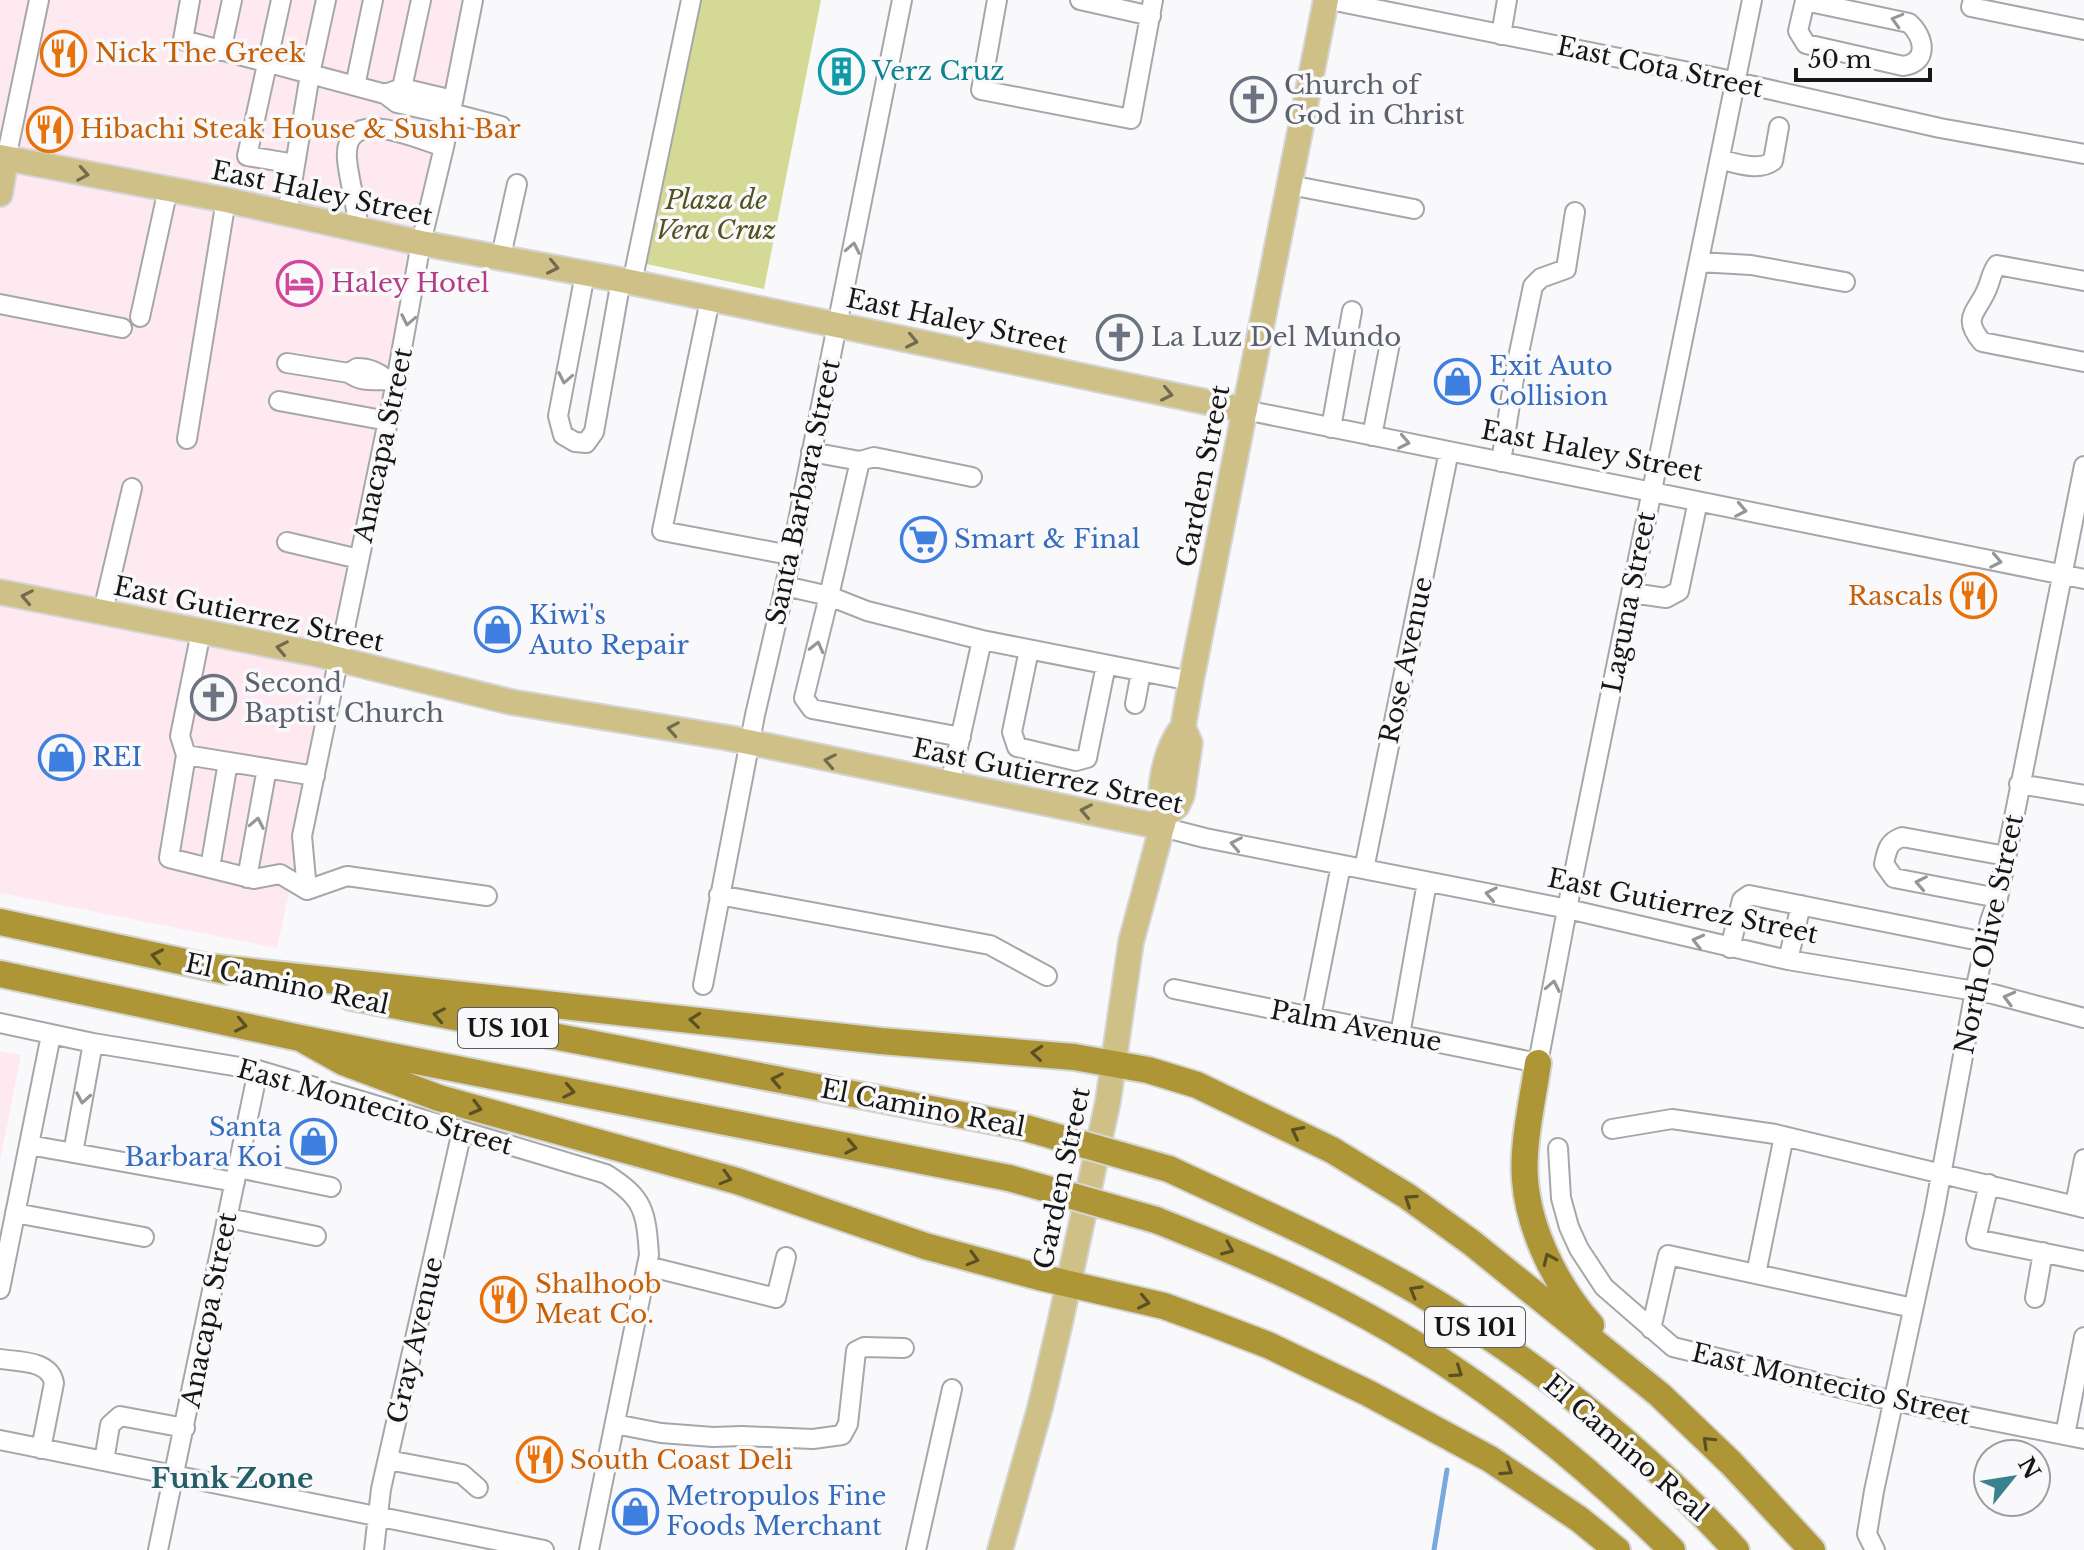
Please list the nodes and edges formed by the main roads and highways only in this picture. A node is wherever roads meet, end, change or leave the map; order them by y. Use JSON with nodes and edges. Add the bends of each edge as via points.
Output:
{"nodes":[{"id":1,"x":1328,"y":0,"type":"edge"},
{"id":2,"x":3,"y":158,"type":"edge"},
{"id":3,"x":0,"y":194,"type":"edge"},
{"id":4,"x":1245,"y":410,"type":"junction"},
{"id":5,"x":0,"y":592,"type":"edge"},
{"id":6,"x":1164,"y":821,"type":"junction"},
{"id":7,"x":0,"y":922,"type":"edge"},
{"id":8,"x":209,"y":967,"type":"junction"},
{"id":9,"x":0,"y":974,"type":"edge"},
{"id":10,"x":300,"y":1038,"type":"junction"},
{"id":11,"x":1538,"y":1063,"type":"road end"},
{"id":12,"x":1114,"y":1064,"type":"junction"},
{"id":13,"x":1068,"y":1285,"type":"junction"},
{"id":14,"x":1628,"y":1366,"type":"junction"},
{"id":15,"x":1000,"y":1550,"type":"edge"},
{"id":16,"x":1617,"y":1550,"type":"edge"},
{"id":17,"x":1672,"y":1550,"type":"edge"},
{"id":18,"x":1736,"y":1550,"type":"edge"},
{"id":19,"x":1812,"y":1550,"type":"edge"}],
"edges":[{"from":1,"to":4,"type":"main road","name":"Garden Street"},
{"from":2,"to":3,"type":"main road"},
{"from":2,"to":4,"type":"main road","name":"East Haley Street","one_way":true},
{"from":4,"to":6,"type":"main road","name":"Garden Street","via":[[1183,727],[1172,740],[1161,794]]},
{"from":6,"to":5,"type":"main road","name":"East Gutierrez Street","one_way":true,"via":[[511,702],[339,659]]},
{"from":6,"to":12,"type":"main road","name":"Garden Street","via":[[1131,942]]},
{"from":8,"to":7,"type":"highway","name":"El Camino Real","number":"US 101","one_way":true},
{"from":12,"to":8,"type":"highway","one_way":true},
{"from":18,"to":8,"type":"highway","name":"El Camino Real","number":"US 101","one_way":true,"bridge":true,"via":[[1605,1424],[1496,1341],[1283,1220],[1169,1169],[1019,1126]]},
{"from":9,"to":10,"type":"highway","name":"El Camino Real","number":"US 101","one_way":true},
{"from":10,"to":13,"type":"highway","one_way":true,"via":[[343,1062],[439,1098],[737,1181],[925,1246]]},
{"from":10,"to":17,"type":"highway","name":"El Camino Real","number":"US 101","one_way":true,"bridge":true,"via":[[1009,1178],[1156,1220],[1272,1267],[1426,1351],[1585,1467]]},
{"from":14,"to":11,"type":"highway","one_way":true,"via":[[1569,1296],[1533,1218],[1525,1180]]},
{"from":12,"to":13,"type":"main road","name":"Garden Street"},
{"from":14,"to":12,"type":"highway","one_way":true,"via":[[1472,1243],[1332,1150],[1197,1085]]},
{"from":13,"to":15,"type":"main road","name":"Garden Street"},
{"from":13,"to":16,"type":"highway","one_way":true,"via":[[1164,1306],[1268,1345],[1356,1387],[1490,1459]]},
{"from":19,"to":14,"type":"highway","one_way":true,"via":[[1731,1463]]}]}
